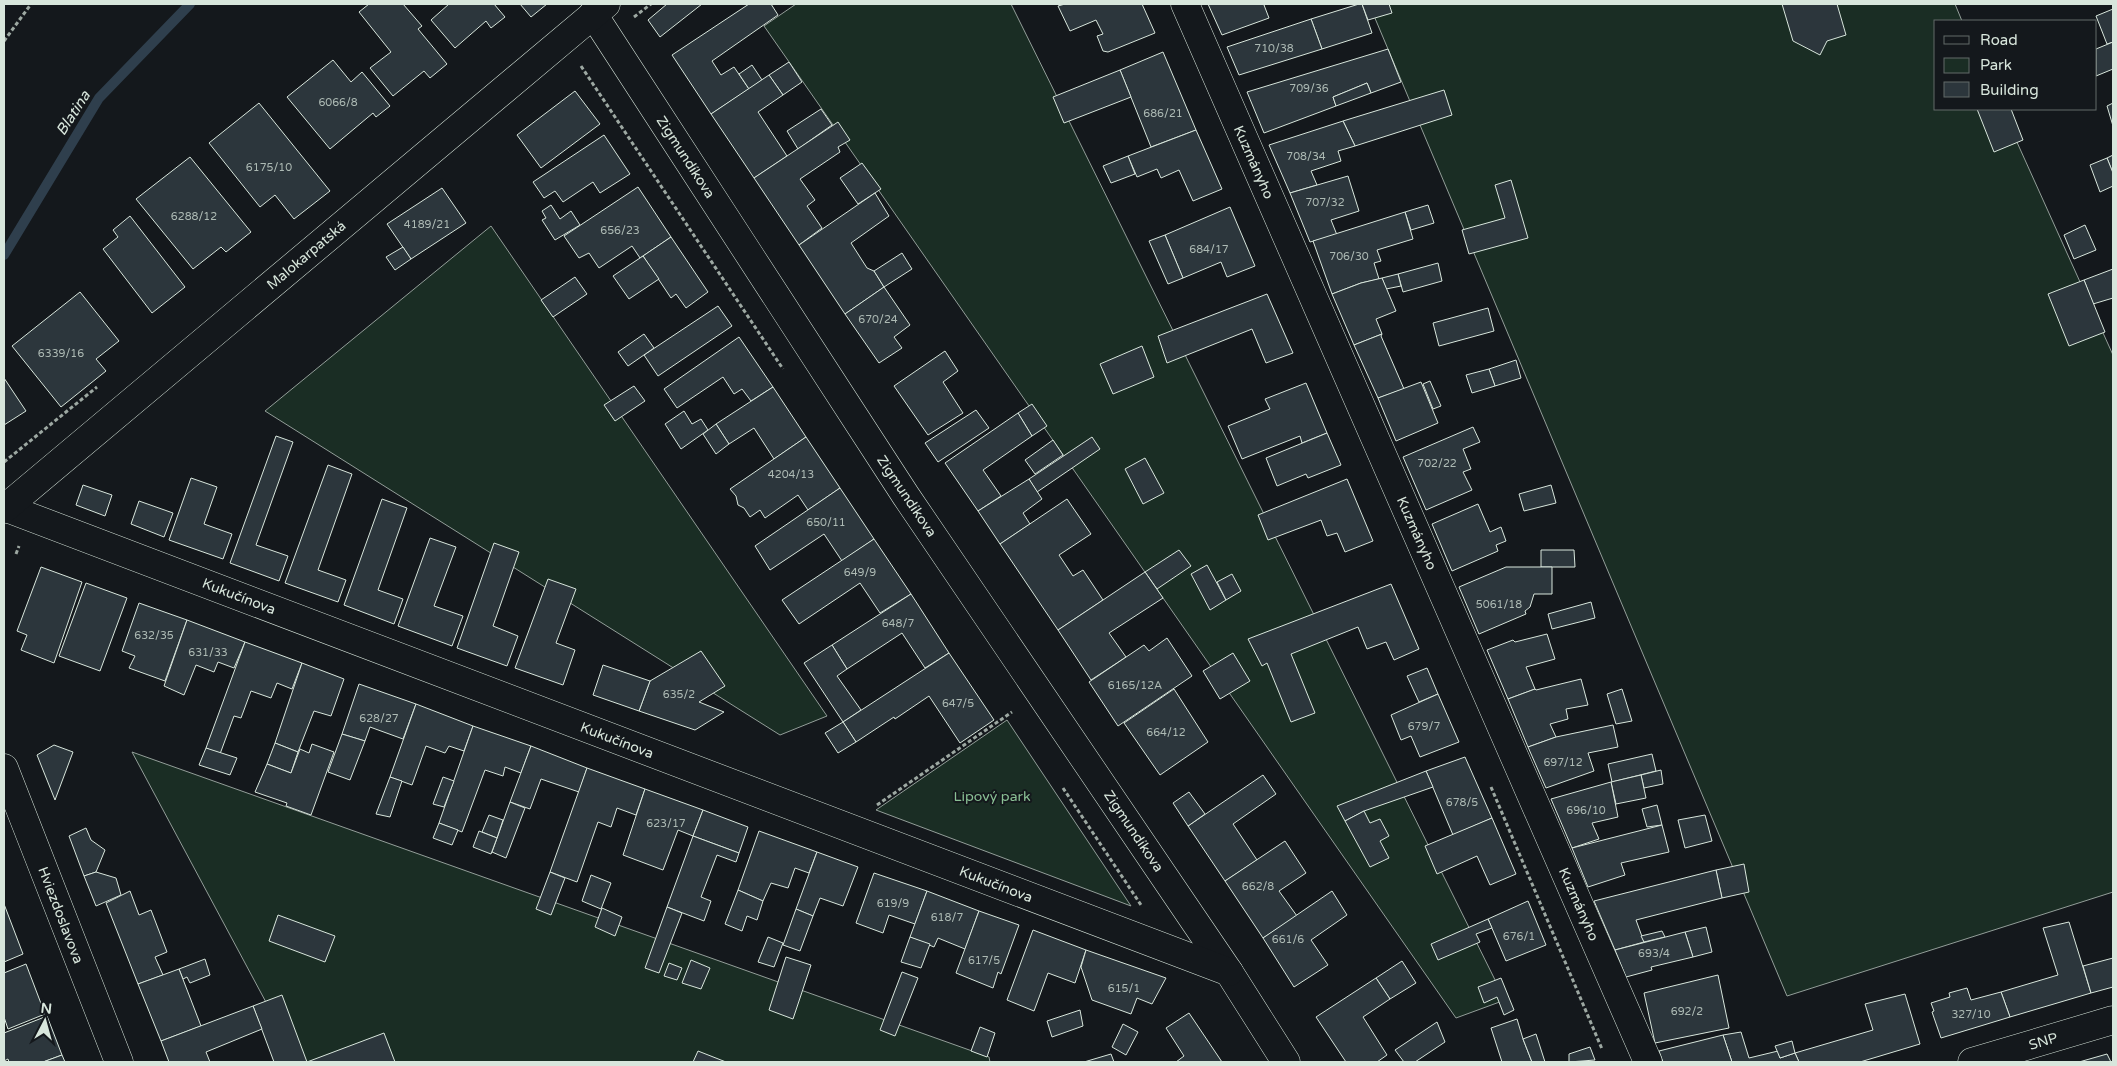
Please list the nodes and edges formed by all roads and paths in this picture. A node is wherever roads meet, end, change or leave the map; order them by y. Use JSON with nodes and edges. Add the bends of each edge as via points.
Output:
{"nodes":[{"id":1,"x":31,"y":4,"type":"edge"},
{"id":2,"x":1185,"y":4,"type":"edge"},
{"id":3,"x":600,"y":9,"type":"edge"},
{"id":4,"x":4,"y":41,"type":"edge"},
{"id":5,"x":4,"y":508,"type":"edge"},
{"id":6,"x":1012,"y":712,"type":"dead end"},
{"id":7,"x":4,"y":768,"type":"edge"},
{"id":8,"x":876,"y":805,"type":"dead end"},
{"id":9,"x":1229,"y":972,"type":"junction"},
{"id":10,"x":2113,"y":1020,"type":"edge"},
{"id":11,"x":1987,"y":1060,"type":"edge"},
{"id":12,"x":119,"y":1062,"type":"edge"},
{"id":13,"x":1286,"y":1062,"type":"edge"},
{"id":14,"x":1648,"y":1062,"type":"edge"}],
"edges":[{"from":1,"to":4,"type":"path"},
{"from":2,"to":14,"type":"street","name":"Kuzmányho"},
{"from":3,"to":5,"type":"street","name":"Malokarpatská"},
{"from":3,"to":9,"type":"street","name":"Zigmundíkova","via":[[906,496]]},
{"from":5,"to":9,"type":"street","name":"Kukučínova"},
{"from":6,"to":8,"type":"path"},
{"from":7,"to":12,"type":"street","name":"Hviezdoslavova"},
{"from":9,"to":13,"type":"street","name":"Zigmundíkova"},
{"from":10,"to":11,"type":"street","name":"SNP"}]}
